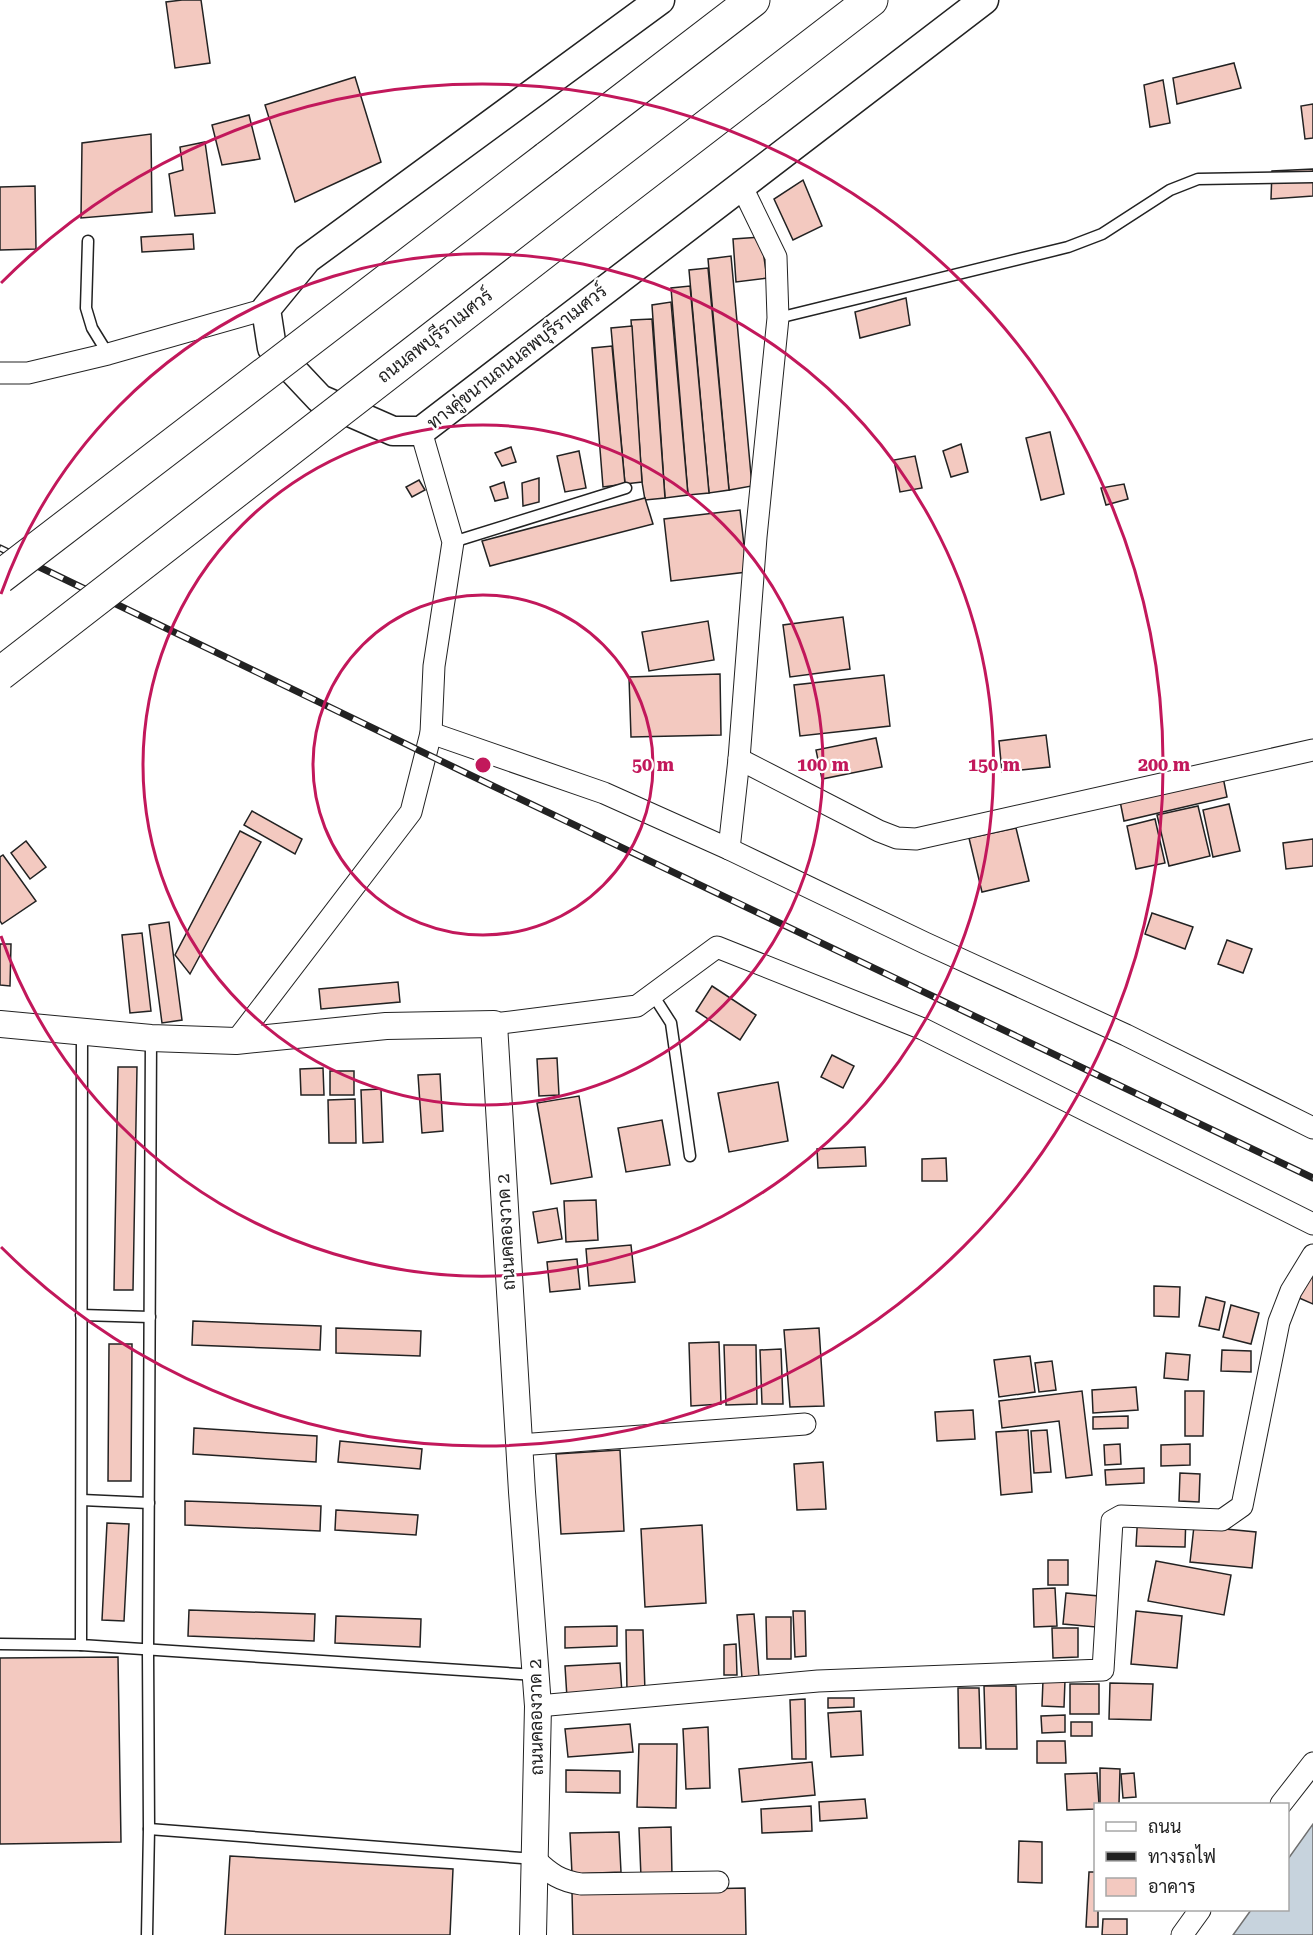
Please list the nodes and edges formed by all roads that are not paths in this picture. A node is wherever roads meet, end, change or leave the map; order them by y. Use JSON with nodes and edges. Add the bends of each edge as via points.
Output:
{"nodes":[{"id":1,"x":660,"y":0,"type":"edge"},
{"id":2,"x":753,"y":0,"type":"edge"},
{"id":3,"x":872,"y":0,"type":"edge"},
{"id":4,"x":984,"y":0,"type":"edge"},
{"id":5,"x":1313,"y":177,"type":"edge"},
{"id":6,"x":741,"y":185,"type":"junction"},
{"id":7,"x":88,"y":241,"type":"dead end"},
{"id":8,"x":266,"y":309,"type":"junction"},
{"id":9,"x":778,"y":318,"type":"junction"},
{"id":10,"x":108,"y":354,"type":"junction"},
{"id":11,"x":0,"y":373,"type":"edge"},
{"id":12,"x":421,"y":431,"type":"junction"},
{"id":13,"x":626,"y":488,"type":"dead end"},
{"id":14,"x":453,"y":542,"type":"junction"},
{"id":15,"x":0,"y":577,"type":"edge"},
{"id":16,"x":0,"y":674,"type":"edge"},
{"id":17,"x":431,"y":734,"type":"junction"},
{"id":18,"x":1313,"y":750,"type":"edge"},
{"id":19,"x":739,"y":759,"type":"junction"},
{"id":20,"x":729,"y":849,"type":"junction"},
{"id":21,"x":653,"y":995,"type":"junction"},
{"id":22,"x":0,"y":1024,"type":"edge"},
{"id":23,"x":494,"y":1024,"type":"junction"},
{"id":24,"x":82,"y":1031,"type":"junction"},
{"id":25,"x":151,"y":1038,"type":"junction"},
{"id":26,"x":236,"y":1041,"type":"junction"},
{"id":27,"x":1313,"y":1128,"type":"edge"},
{"id":28,"x":690,"y":1156,"type":"dead end"},
{"id":29,"x":1313,"y":1224,"type":"edge"},
{"id":30,"x":1313,"y":1255,"type":"edge"},
{"id":31,"x":81,"y":1315,"type":"junction"},
{"id":32,"x":150,"y":1317,"type":"junction"},
{"id":33,"x":805,"y":1424,"type":"dead end"},
{"id":34,"x":519,"y":1445,"type":"junction"},
{"id":35,"x":82,"y":1500,"type":"junction"},
{"id":36,"x":149,"y":1503,"type":"junction"},
{"id":37,"x":0,"y":1644,"type":"edge"},
{"id":38,"x":81,"y":1645,"type":"junction"},
{"id":39,"x":148,"y":1651,"type":"junction"},
{"id":40,"x":536,"y":1675,"type":"junction"},
{"id":41,"x":538,"y":1706,"type":"junction"},
{"id":42,"x":1313,"y":1764,"type":"edge"},
{"id":43,"x":1282,"y":1803,"type":"edge"},
{"id":44,"x":149,"y":1829,"type":"junction"},
{"id":45,"x":536,"y":1860,"type":"junction"},
{"id":46,"x":718,"y":1882,"type":"dead end"},
{"id":47,"x":1199,"y":1911,"type":"edge"},
{"id":48,"x":147,"y":1935,"type":"edge"},
{"id":49,"x":533,"y":1935,"type":"edge"},
{"id":50,"x":1182,"y":1935,"type":"edge"}],
"edges":[{"from":1,"to":8,"type":"main road","via":[[307,259]]},
{"from":2,"to":15,"type":"main road","bridge":true},
{"from":3,"to":16,"type":"main road","name":"ถนนลพบุรีราเมศวร์","bridge":true},
{"from":4,"to":6,"type":"main road","name":"ทางคู่ขนานถนนลพบุรีราเมศวร์"},
{"from":5,"to":9,"type":"lane","via":[[1198,179],[1170,190],[1102,234],[1068,247]]},
{"from":6,"to":9,"type":"street","via":[[776,257]]},
{"from":6,"to":12,"type":"main road","name":"ทางคู่ขนานถนนลพบุรีราเมศวร์"},
{"from":7,"to":10,"type":"lane","via":[[86,308],[92,328]]},
{"from":8,"to":10,"type":"street"},
{"from":8,"to":12,"type":"main road","name":"ทางคู่ขนานถนนลพบุรีราเมศวร์","via":[[272,348],[321,399],[393,432]]},
{"from":9,"to":19,"type":"street"},
{"from":10,"to":11,"type":"street","via":[[28,374]]},
{"from":12,"to":14,"type":"street"},
{"from":13,"to":14,"type":"lane"},
{"from":14,"to":17,"type":"street","via":[[434,666]]},
{"from":17,"to":20,"type":"street","via":[[604,793]]},
{"from":17,"to":26,"type":"street","via":[[411,812]]},
{"from":18,"to":19,"type":"street","via":[[916,839],[897,838],[879,831]]},
{"from":19,"to":20,"type":"street"},
{"from":20,"to":27,"type":"street","via":[[1126,1035]]},
{"from":21,"to":23,"type":"street","via":[[637,1006]]},
{"from":21,"to":28,"type":"lane","via":[[671,1023]]},
{"from":21,"to":29,"type":"street","via":[[717,947],[923,1029]]},
{"from":22,"to":24,"type":"street"},
{"from":23,"to":26,"type":"street","via":[[386,1026]]},
{"from":23,"to":34,"type":"street","name":"ถนนคลองวาด 2"},
{"from":24,"to":25,"type":"street"},
{"from":24,"to":31,"type":"lane"},
{"from":25,"to":26,"type":"street"},
{"from":25,"to":32,"type":"lane"},
{"from":30,"to":41,"type":"street","via":[[1291,1291],[1279,1322],[1242,1506],[1222,1520],[1121,1516],[1112,1521],[1103,1670],[818,1681]]},
{"from":31,"to":32,"type":"lane"},
{"from":31,"to":35,"type":"lane"},
{"from":32,"to":36,"type":"lane"},
{"from":33,"to":34,"type":"street"},
{"from":34,"to":40,"type":"street","name":"ถนนคลองวาด 2"},
{"from":35,"to":36,"type":"lane"},
{"from":35,"to":38,"type":"lane"},
{"from":36,"to":39,"type":"lane"},
{"from":37,"to":38,"type":"lane"},
{"from":38,"to":39,"type":"lane"},
{"from":39,"to":40,"type":"lane"},
{"from":39,"to":44,"type":"lane"},
{"from":40,"to":41,"type":"street","name":"ถนนคลองวาด 2"},
{"from":41,"to":45,"type":"street","name":"ถนนคลองวาด 2"},
{"from":42,"to":43,"type":"street"},
{"from":44,"to":45,"type":"lane"},
{"from":44,"to":48,"type":"lane"},
{"from":45,"to":46,"type":"street","via":[[556,1878],[581,1884]]},
{"from":45,"to":49,"type":"street","name":"ถนนคลองวาด 2"},
{"from":47,"to":50,"type":"street"}]}
